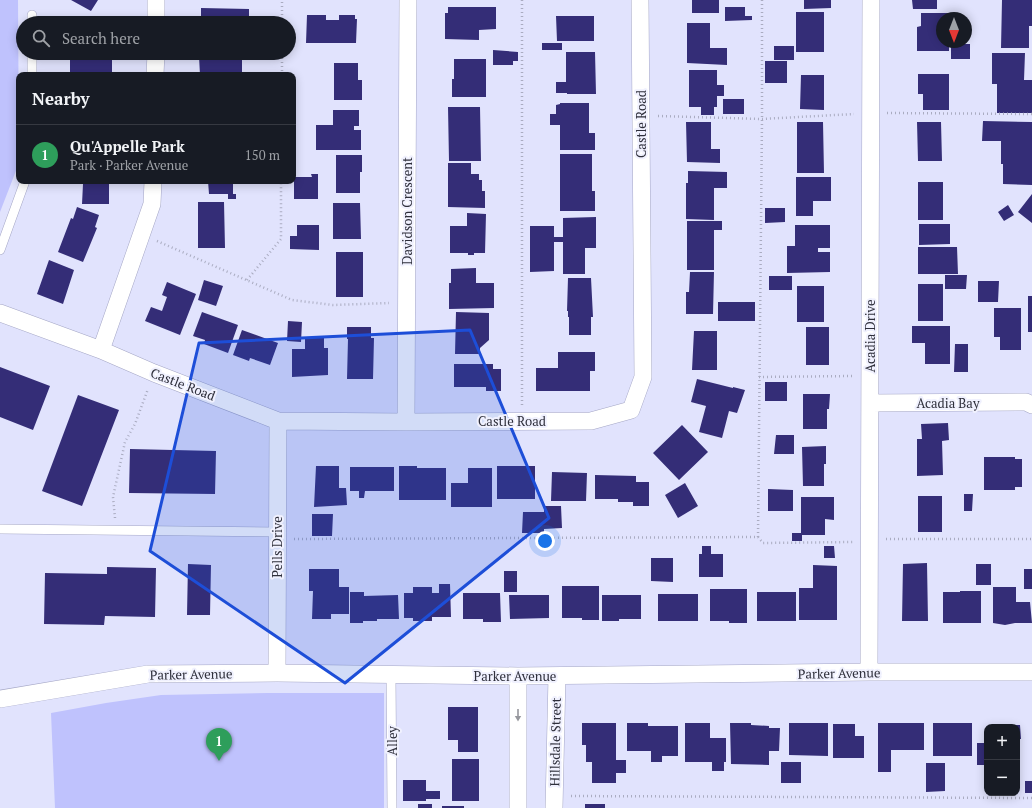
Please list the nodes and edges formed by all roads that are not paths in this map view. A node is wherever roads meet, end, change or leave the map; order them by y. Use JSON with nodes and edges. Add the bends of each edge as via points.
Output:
{"nodes":[{"id":1,"x":156,"y":0,"type":"edge"},
{"id":2,"x":408,"y":0,"type":"edge"},
{"id":3,"x":640,"y":0,"type":"edge"},
{"id":4,"x":871,"y":0,"type":"edge"},
{"id":5,"x":156,"y":16,"type":"edge"},
{"id":6,"x":32,"y":60,"type":"edge"},
{"id":7,"x":156,"y":60,"type":"edge"},
{"id":8,"x":32,"y":72,"type":"edge"},
{"id":9,"x":155,"y":72,"type":"edge"},
{"id":10,"x":24,"y":184,"type":"edge"},
{"id":11,"x":153,"y":184,"type":"edge"},
{"id":12,"x":0,"y":250,"type":"edge"},
{"id":13,"x":0,"y":312,"type":"edge"},
{"id":14,"x":101,"y":350,"type":"junction"},
{"id":15,"x":1030,"y":401,"type":"edge"},
{"id":16,"x":870,"y":403,"type":"junction"},
{"id":17,"x":278,"y":421,"type":"junction"},
{"id":18,"x":406,"y":422,"type":"junction"},
{"id":19,"x":0,"y":529,"type":"edge"},
{"id":20,"x":278,"y":536,"type":"junction"},
{"id":21,"x":869,"y":672,"type":"junction"},
{"id":22,"x":1032,"y":672,"type":"edge"},
{"id":23,"x":277,"y":673,"type":"junction"},
{"id":24,"x":391,"y":674,"type":"junction"},
{"id":25,"x":518,"y":676,"type":"junction"},
{"id":26,"x":557,"y":676,"type":"junction"},
{"id":27,"x":0,"y":699,"type":"edge"},
{"id":28,"x":554,"y":802,"type":"edge"},
{"id":29,"x":392,"y":808,"type":"edge"},
{"id":30,"x":518,"y":808,"type":"edge"}],
"edges":[{"from":1,"to":5,"type":"street"},
{"from":2,"to":18,"type":"street","name":"Davidson Crescent"},
{"from":3,"to":18,"type":"street","name":"Castle Road","via":[[643,377],[631,410],[591,421]]},
{"from":4,"to":16,"type":"street","name":"Acadia Drive"},
{"from":6,"to":8,"type":"lane"},
{"from":7,"to":9,"type":"street"},
{"from":10,"to":12,"type":"lane"},
{"from":11,"to":14,"type":"street","via":[[152,204]]},
{"from":13,"to":14,"type":"street","name":"Castle Road"},
{"from":14,"to":17,"type":"street","name":"Castle Road"},
{"from":15,"to":16,"type":"street","name":"Acadia Bay"},
{"from":16,"to":21,"type":"street","name":"Acadia Drive"},
{"from":17,"to":18,"type":"street","name":"Castle Road"},
{"from":17,"to":20,"type":"street","name":"Pells Drive"},
{"from":19,"to":20,"type":"lane"},
{"from":20,"to":23,"type":"street","name":"Pells Drive"},
{"from":21,"to":22,"type":"street","name":"Parker Avenue"},
{"from":21,"to":26,"type":"street","name":"Parker Avenue"},
{"from":23,"to":24,"type":"street","name":"Parker Avenue"},
{"from":23,"to":27,"type":"street","name":"Parker Avenue","via":[[148,674]]},
{"from":24,"to":25,"type":"street","name":"Parker Avenue"},
{"from":24,"to":29,"type":"lane","name":"Alley"},
{"from":25,"to":26,"type":"street","name":"Parker Avenue"},
{"from":25,"to":30,"type":"street","one_way":true},
{"from":26,"to":28,"type":"street","name":"Hillsdale Street"}]}
